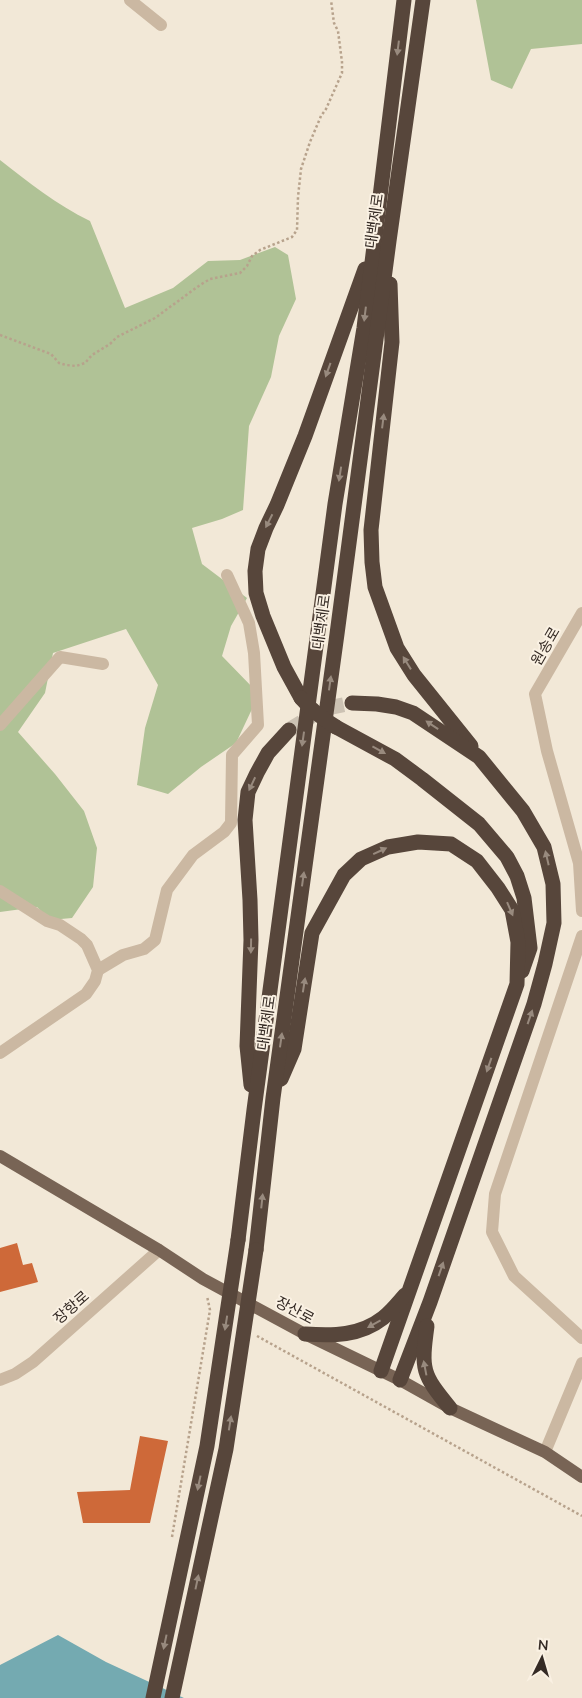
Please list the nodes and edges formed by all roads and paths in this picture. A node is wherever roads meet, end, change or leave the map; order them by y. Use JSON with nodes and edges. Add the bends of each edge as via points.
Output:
{"nodes":[{"id":1,"x":130,"y":0,"type":"edge"},
{"id":2,"x":331,"y":0,"type":"edge"},
{"id":3,"x":404,"y":0,"type":"edge"},
{"id":4,"x":423,"y":0,"type":"edge"},
{"id":5,"x":161,"y":25,"type":"dead end"},
{"id":6,"x":382,"y":241,"type":"junction"},
{"id":7,"x":0,"y":335,"type":"edge"},
{"id":8,"x":227,"y":575,"type":"dead end"},
{"id":9,"x":582,"y":614,"type":"edge"},
{"id":10,"x":103,"y":664,"type":"dead end"},
{"id":11,"x":352,"y":703,"type":"tunnel mouth"},
{"id":12,"x":0,"y":726,"type":"edge"},
{"id":13,"x":289,"y":730,"type":"tunnel mouth"},
{"id":14,"x":479,"y":757,"type":"junction"},
{"id":15,"x":0,"y":891,"type":"edge"},
{"id":16,"x":582,"y":911,"type":"edge"},
{"id":17,"x":582,"y":936,"type":"edge"},
{"id":18,"x":98,"y":970,"type":"junction"},
{"id":19,"x":517,"y":984,"type":"junction"},
{"id":20,"x":0,"y":1053,"type":"edge"},
{"id":21,"x":273,"y":1098,"type":"junction"},
{"id":22,"x":254,"y":1110,"type":"junction"},
{"id":23,"x":0,"y":1156,"type":"edge"},
{"id":24,"x":159,"y":1250,"type":"junction"},
{"id":25,"x":203,"y":1279,"type":"junction"},
{"id":26,"x":409,"y":1291,"type":"junction"},
{"id":27,"x":430,"y":1302,"type":"junction"},
{"id":28,"x":254,"y":1334,"type":"dead end"},
{"id":29,"x":305,"y":1334,"type":"junction"},
{"id":30,"x":582,"y":1338,"type":"edge"},
{"id":31,"x":582,"y":1363,"type":"edge"},
{"id":32,"x":381,"y":1372,"type":"junction"},
{"id":33,"x":0,"y":1380,"type":"edge"},
{"id":34,"x":400,"y":1380,"type":"junction"},
{"id":35,"x":450,"y":1408,"type":"junction"},
{"id":36,"x":545,"y":1452,"type":"junction"},
{"id":37,"x":582,"y":1477,"type":"edge"},
{"id":38,"x":582,"y":1516,"type":"edge"},
{"id":39,"x":171,"y":1542,"type":"dead end"},
{"id":40,"x":153,"y":1698,"type":"edge"},
{"id":41,"x":172,"y":1698,"type":"edge"}],
"edges":[{"from":1,"to":5,"type":"street"},
{"from":2,"to":7,"type":"path","via":[[342,72],[301,169],[297,230],[292,237],[260,250],[240,273],[210,279],[200,285],[155,318],[117,337],[85,363],[76,366],[60,363],[51,354]]},
{"from":3,"to":6,"type":"highway","name":"대백제로","one_way":true},
{"from":4,"to":6,"type":"highway","name":"대백제로"},
{"from":14,"to":6,"type":"highway","one_way":true,"via":[[414,675],[397,648],[376,587],[371,530],[392,342]]},
{"from":6,"to":19,"type":"highway","one_way":true,"bridge":true,"via":[[258,549],[256,593],[272,639],[308,706],[321,718],[395,759],[422,779],[479,824],[507,857],[524,898],[530,948]]},
{"from":21,"to":6,"type":"highway","name":"대백제로","one_way":true,"via":[[337,634]]},
{"from":6,"to":22,"type":"highway","name":"대백제로","one_way":true,"via":[[335,504]]},
{"from":8,"to":18,"type":"street","via":[[249,623],[258,725],[232,755],[231,823],[193,855],[167,890],[155,940],[144,949]]},
{"from":9,"to":16,"type":"street","name":"원송로","via":[[535,694],[547,751],[579,863]]},
{"from":10,"to":12,"type":"street","via":[[60,657]]},
{"from":14,"to":11,"type":"highway","one_way":true,"via":[[413,713],[396,707]]},
{"from":13,"to":22,"type":"highway","one_way":true,"via":[[268,752],[248,792],[245,820],[251,940],[248,1046]]},
{"from":27,"to":14,"type":"highway","one_way":true,"via":[[534,1004],[554,923],[553,884],[544,847],[524,811]]},
{"from":15,"to":18,"type":"street","via":[[81,939]]},
{"from":17,"to":30,"type":"street","via":[[495,1194],[492,1232],[514,1276]]},
{"from":18,"to":20,"type":"street","via":[[86,994]]},
{"from":21,"to":19,"type":"highway","one_way":true,"via":[[294,1049],[312,933],[344,875],[361,859],[388,847],[418,842],[451,844],[478,861],[512,910],[518,942]]},
{"from":19,"to":26,"type":"highway","one_way":true},
{"from":41,"to":21,"type":"highway","name":"대백제로","one_way":true,"bridge":true,"via":[[226,1449],[256,1250]]},
{"from":22,"to":40,"type":"highway","name":"대백제로","one_way":true,"bridge":true,"via":[[207,1446]]},
{"from":23,"to":24,"type":"main road","name":"장산로"},
{"from":24,"to":25,"type":"main road","name":"장산로"},
{"from":24,"to":33,"type":"street","name":"장항로","via":[[33,1362]]},
{"from":25,"to":29,"type":"main road","name":"장산로"},
{"from":25,"to":39,"type":"path","via":[[210,1310]]},
{"from":26,"to":29,"type":"highway","one_way":true,"via":[[384,1318],[358,1332],[332,1336]]},
{"from":26,"to":32,"type":"highway"},
{"from":27,"to":34,"type":"highway"},
{"from":35,"to":27,"type":"highway","one_way":true,"via":[[426,1374],[424,1347]]},
{"from":28,"to":38,"type":"path"},
{"from":29,"to":32,"type":"main road","name":"장산로"},
{"from":31,"to":36,"type":"street"},
{"from":32,"to":34,"type":"main road","name":"장산로"},
{"from":34,"to":35,"type":"main road","name":"장산로"},
{"from":35,"to":36,"type":"main road","name":"장산로"},
{"from":36,"to":37,"type":"main road","name":"장산로"}]}
